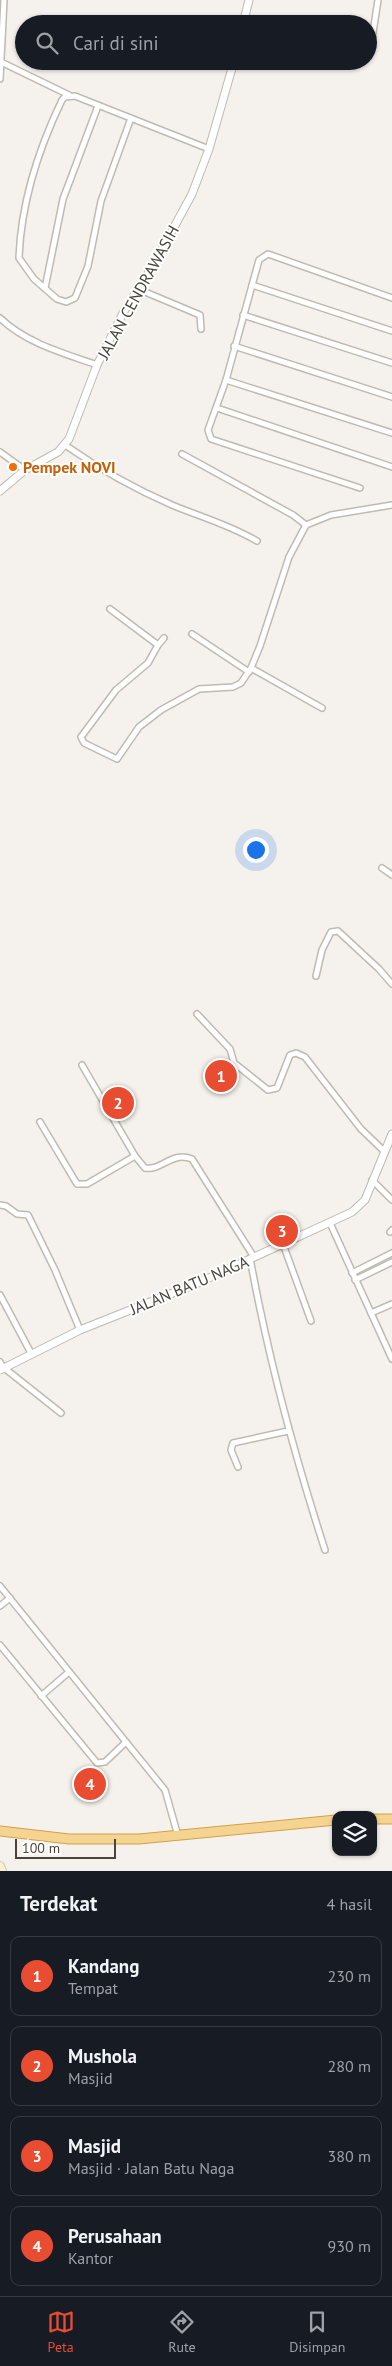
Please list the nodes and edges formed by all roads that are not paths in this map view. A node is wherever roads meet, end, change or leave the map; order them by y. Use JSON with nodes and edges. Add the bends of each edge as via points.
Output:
{"nodes":[{"id":1,"x":4,"y":0,"type":"edge"},
{"id":2,"x":249,"y":0,"type":"edge"},
{"id":3,"x":378,"y":0,"type":"edge"},
{"id":4,"x":246,"y":15,"type":"edge"},
{"id":5,"x":376,"y":15,"type":"edge"},
{"id":6,"x":1,"y":62,"type":"junction"},
{"id":7,"x":15,"y":69,"type":"edge"},
{"id":8,"x":17,"y":70,"type":"edge"},
{"id":9,"x":231,"y":70,"type":"edge"},
{"id":10,"x":0,"y":79,"type":"edge"},
{"id":11,"x":69,"y":96,"type":"junction"},
{"id":12,"x":98,"y":106,"type":"junction"},
{"id":13,"x":131,"y":118,"type":"junction"},
{"id":14,"x":209,"y":149,"type":"junction"},
{"id":15,"x":252,"y":285,"type":"junction"},
{"id":16,"x":45,"y":288,"type":"junction"},
{"id":17,"x":138,"y":289,"type":"junction"},
{"id":18,"x":392,"y":298,"type":"edge"},
{"id":19,"x":243,"y":315,"type":"junction"},
{"id":20,"x":0,"y":318,"type":"edge"},
{"id":21,"x":201,"y":329,"type":"dead end"},
{"id":22,"x":392,"y":331,"type":"edge"},
{"id":23,"x":234,"y":346,"type":"junction"},
{"id":24,"x":392,"y":364,"type":"edge"},
{"id":25,"x":97,"y":365,"type":"junction"},
{"id":26,"x":226,"y":380,"type":"junction"},
{"id":27,"x":392,"y":397,"type":"edge"},
{"id":28,"x":217,"y":408,"type":"junction"},
{"id":29,"x":392,"y":433,"type":"edge"},
{"id":30,"x":65,"y":445,"type":"junction"},
{"id":31,"x":0,"y":452,"type":"edge"},
{"id":32,"x":182,"y":454,"type":"dead end"},
{"id":33,"x":392,"y":466,"type":"edge"},
{"id":34,"x":25,"y":470,"type":"junction"},
{"id":35,"x":360,"y":488,"type":"dead end"},
{"id":36,"x":0,"y":492,"type":"edge"},
{"id":37,"x":392,"y":504,"type":"edge"},
{"id":38,"x":306,"y":524,"type":"junction"},
{"id":39,"x":257,"y":541,"type":"dead end"},
{"id":40,"x":110,"y":609,"type":"dead end"},
{"id":41,"x":192,"y":634,"type":"dead end"},
{"id":42,"x":164,"y":638,"type":"dead end"},
{"id":43,"x":158,"y":645,"type":"junction"},
{"id":44,"x":250,"y":670,"type":"junction"},
{"id":45,"x":322,"y":708,"type":"dead end"},
{"id":46,"x":382,"y":868,"type":"dead end"},
{"id":47,"x":392,"y":875,"type":"edge"},
{"id":48,"x":316,"y":976,"type":"dead end"},
{"id":49,"x":392,"y":984,"type":"edge"},
{"id":50,"x":198,"y":1014,"type":"dead end"},
{"id":51,"x":82,"y":1065,"type":"dead end"},
{"id":52,"x":40,"y":1122,"type":"dead end"},
{"id":53,"x":392,"y":1134,"type":"edge"},
{"id":54,"x":384,"y":1151,"type":"junction"},
{"id":55,"x":136,"y":1156,"type":"junction"},
{"id":56,"x":372,"y":1180,"type":"junction"},
{"id":57,"x":392,"y":1200,"type":"edge"},
{"id":58,"x":0,"y":1206,"type":"edge"},
{"id":59,"x":330,"y":1223,"type":"junction"},
{"id":60,"x":283,"y":1244,"type":"junction"},
{"id":61,"x":392,"y":1253,"type":"edge"},
{"id":62,"x":252,"y":1257,"type":"junction"},
{"id":63,"x":392,"y":1262,"type":"edge"},
{"id":64,"x":352,"y":1273,"type":"junction"},
{"id":65,"x":355,"y":1280,"type":"junction"},
{"id":66,"x":0,"y":1295,"type":"edge"},
{"id":67,"x":392,"y":1304,"type":"edge"},
{"id":68,"x":371,"y":1313,"type":"junction"},
{"id":69,"x":311,"y":1321,"type":"dead end"},
{"id":70,"x":80,"y":1330,"type":"junction"},
{"id":71,"x":390,"y":1348,"type":"edge"},
{"id":72,"x":31,"y":1353,"type":"junction"},
{"id":73,"x":392,"y":1358,"type":"edge"},
{"id":74,"x":1,"y":1366,"type":"edge"},
{"id":75,"x":61,"y":1413,"type":"dead end"},
{"id":76,"x":288,"y":1431,"type":"junction"},
{"id":77,"x":238,"y":1467,"type":"dead end"},
{"id":78,"x":325,"y":1550,"type":"dead end"},
{"id":79,"x":0,"y":1586,"type":"edge"},
{"id":80,"x":10,"y":1598,"type":"junction"},
{"id":81,"x":0,"y":1606,"type":"edge"},
{"id":82,"x":0,"y":1645,"type":"edge"},
{"id":83,"x":69,"y":1672,"type":"junction"},
{"id":84,"x":41,"y":1696,"type":"junction"},
{"id":85,"x":126,"y":1742,"type":"junction"},
{"id":86,"x":392,"y":1818,"type":"edge"},
{"id":87,"x":377,"y":1819,"type":"edge"},
{"id":88,"x":332,"y":1820,"type":"edge"},
{"id":89,"x":1,"y":1833,"type":"edge"},
{"id":90,"x":178,"y":1836,"type":"junction"},
{"id":91,"x":0,"y":1866,"type":"edge"},
{"id":92,"x":2,"y":1871,"type":"edge"}],
"edges":[{"from":1,"to":6,"type":"street"},
{"from":2,"to":4,"type":"street"},
{"from":3,"to":5,"type":"street"},
{"from":6,"to":7,"type":"street"},
{"from":6,"to":10,"type":"street"},
{"from":8,"to":11,"type":"street"},
{"from":9,"to":14,"type":"street","name":"JALAN CENDRAWASIH"},
{"from":11,"to":12,"type":"street"},
{"from":11,"to":16,"type":"street","via":[[62,100],[40,151],[20,240],[19,261]]},
{"from":12,"to":13,"type":"street"},
{"from":12,"to":16,"type":"street","via":[[64,199]]},
{"from":13,"to":14,"type":"street"},
{"from":13,"to":16,"type":"street","via":[[101,201],[88,266],[75,298],[70,302],[63,301]]},
{"from":14,"to":17,"type":"street","name":"JALAN CENDRAWASIH","via":[[187,204]]},
{"from":15,"to":18,"type":"street","via":[[259,260],[268,254]]},
{"from":15,"to":19,"type":"street"},
{"from":15,"to":22,"type":"street"},
{"from":17,"to":21,"type":"street","via":[[200,316]]},
{"from":17,"to":25,"type":"street","name":"JALAN CENDRAWASIH"},
{"from":19,"to":23,"type":"street"},
{"from":19,"to":24,"type":"street"},
{"from":20,"to":25,"type":"street","via":[[41,344]]},
{"from":23,"to":26,"type":"street"},
{"from":23,"to":27,"type":"street"},
{"from":25,"to":30,"type":"street","name":"JALAN CENDRAWASIH"},
{"from":26,"to":28,"type":"street"},
{"from":26,"to":29,"type":"street"},
{"from":28,"to":33,"type":"street"},
{"from":28,"to":35,"type":"street","via":[[208,430],[211,439]]},
{"from":30,"to":34,"type":"street","name":"JALAN CENDRAWASIH"},
{"from":30,"to":39,"type":"street","via":[[88,462],[157,498]]},
{"from":31,"to":34,"type":"street"},
{"from":32,"to":38,"type":"street"},
{"from":34,"to":36,"type":"street","name":"JALAN CENDRAWASIH"},
{"from":37,"to":38,"type":"street","via":[[331,515]]},
{"from":38,"to":44,"type":"street","via":[[289,556]]},
{"from":40,"to":43,"type":"street"},
{"from":41,"to":44,"type":"street"},
{"from":42,"to":43,"type":"street"},
{"from":43,"to":44,"type":"street","via":[[148,663],[116,690],[82,734],[82,742],[118,759],[139,727],[150,717],[199,689],[238,685]]},
{"from":44,"to":45,"type":"street"},
{"from":46,"to":47,"type":"street"},
{"from":48,"to":49,"type":"street","via":[[325,944],[331,932],[338,931]]},
{"from":50,"to":54,"type":"street","via":[[230,1049],[234,1063],[268,1090],[276,1088],[290,1055],[296,1053],[305,1057],[361,1128]]},
{"from":51,"to":55,"type":"street"},
{"from":52,"to":55,"type":"street","via":[[77,1184],[81,1185]]},
{"from":53,"to":54,"type":"street","name":"JALAN BATU NAGA"},
{"from":54,"to":56,"type":"street","name":"JALAN BATU NAGA"},
{"from":55,"to":62,"type":"street","via":[[145,1168],[150,1169],[179,1156],[192,1159]]},
{"from":56,"to":57,"type":"street"},
{"from":56,"to":59,"type":"street","name":"JALAN BATU NAGA","via":[[365,1200]]},
{"from":58,"to":70,"type":"street","via":[[28,1216]]},
{"from":59,"to":60,"type":"street","name":"JALAN BATU NAGA"},
{"from":59,"to":64,"type":"street"},
{"from":60,"to":62,"type":"street","name":"JALAN BATU NAGA"},
{"from":60,"to":69,"type":"street"},
{"from":61,"to":64,"type":"street"},
{"from":62,"to":70,"type":"street","name":"JALAN BATU NAGA","via":[[198,1284]]},
{"from":62,"to":76,"type":"street","via":[[260,1313]]},
{"from":63,"to":65,"type":"street"},
{"from":64,"to":65,"type":"street"},
{"from":65,"to":68,"type":"street"},
{"from":66,"to":72,"type":"street"},
{"from":67,"to":68,"type":"street"},
{"from":68,"to":71,"type":"street"},
{"from":70,"to":72,"type":"street","name":"JALAN BATU NAGA"},
{"from":71,"to":73,"type":"street"},
{"from":72,"to":74,"type":"street","name":"JALAN BATU NAGA"},
{"from":74,"to":75,"type":"street"},
{"from":76,"to":77,"type":"street","via":[[233,1443],[231,1450]]},
{"from":76,"to":78,"type":"street"},
{"from":79,"to":80,"type":"street"},
{"from":80,"to":81,"type":"street"},
{"from":80,"to":83,"type":"street"},
{"from":82,"to":84,"type":"street"},
{"from":83,"to":84,"type":"street"},
{"from":83,"to":85,"type":"street"},
{"from":84,"to":85,"type":"street","via":[[97,1762],[105,1762]]},
{"from":85,"to":90,"type":"street","via":[[165,1790]]},
{"from":86,"to":87,"type":"highway"},
{"from":88,"to":90,"type":"highway"},
{"from":89,"to":90,"type":"highway","via":[[105,1840]]},
{"from":91,"to":92,"type":"main road"}]}
